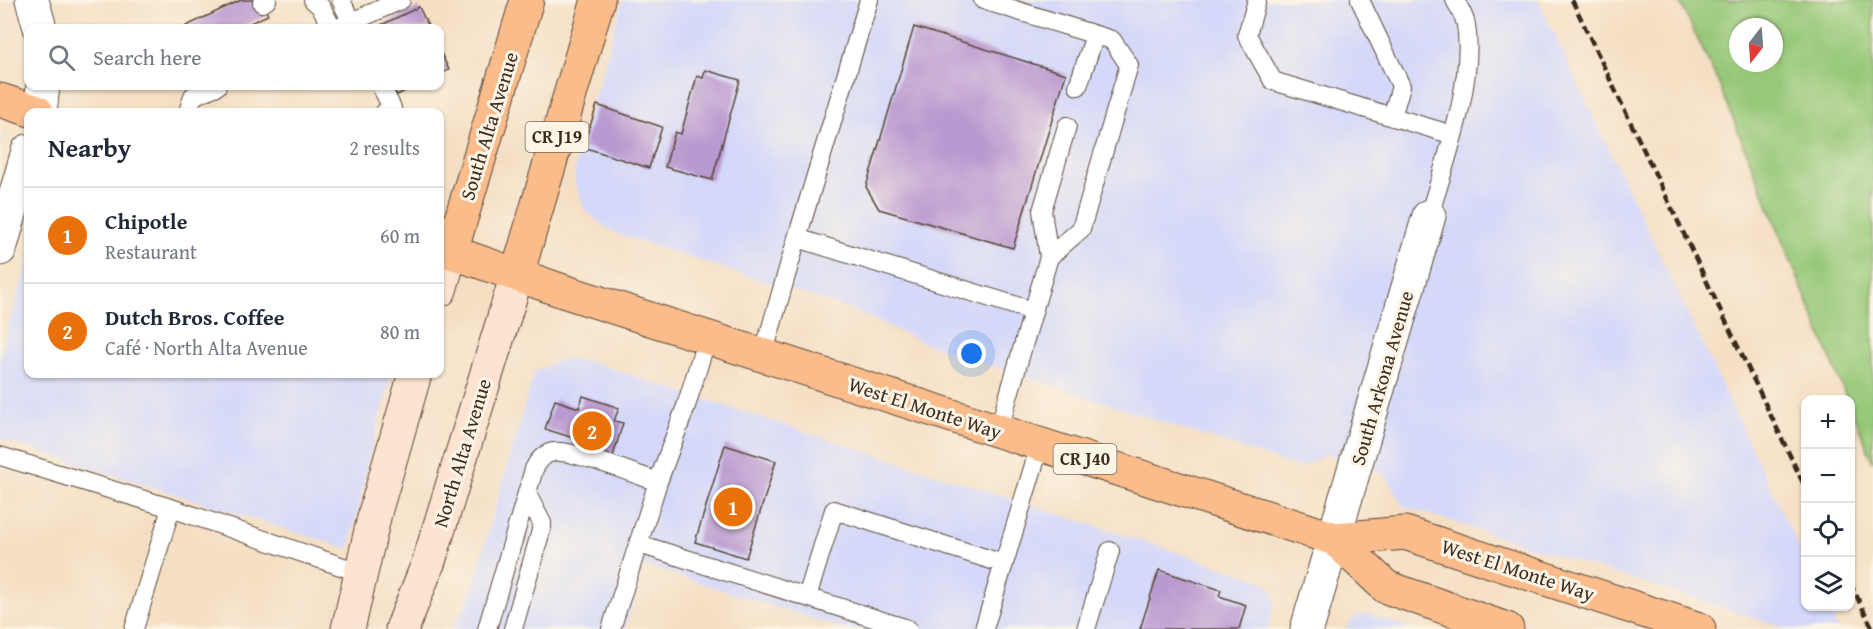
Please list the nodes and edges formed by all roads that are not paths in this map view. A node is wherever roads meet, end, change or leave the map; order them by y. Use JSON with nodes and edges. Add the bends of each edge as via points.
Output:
{"nodes":[{"id":1,"x":32,"y":0,"type":"edge"},
{"id":2,"x":312,"y":0,"type":"edge"},
{"id":3,"x":341,"y":0,"type":"edge"},
{"id":4,"x":401,"y":0,"type":"edge"},
{"id":5,"x":527,"y":0,"type":"edge"},
{"id":6,"x":598,"y":0,"type":"edge"},
{"id":7,"x":869,"y":0,"type":"edge"},
{"id":8,"x":982,"y":0,"type":"edge"},
{"id":9,"x":1257,"y":0,"type":"edge"},
{"id":10,"x":1360,"y":0,"type":"edge"},
{"id":11,"x":1455,"y":0,"type":"edge"},
{"id":12,"x":39,"y":24,"type":"edge"},
{"id":13,"x":330,"y":24,"type":"edge"},
{"id":14,"x":347,"y":24,"type":"edge"},
{"id":15,"x":352,"y":24,"type":"edge"},
{"id":16,"x":1095,"y":35,"type":"junction"},
{"id":17,"x":1078,"y":86,"type":"dead end"},
{"id":18,"x":42,"y":90,"type":"edge"},
{"id":19,"x":208,"y":90,"type":"edge"},
{"id":20,"x":383,"y":90,"type":"edge"},
{"id":21,"x":190,"y":98,"type":"edge"},
{"id":22,"x":0,"y":100,"type":"edge"},
{"id":23,"x":25,"y":108,"type":"edge"},
{"id":24,"x":39,"y":108,"type":"edge"},
{"id":25,"x":392,"y":108,"type":"edge"},
{"id":26,"x":1392,"y":117,"type":"junction"},
{"id":27,"x":1067,"y":126,"type":"dead end"},
{"id":28,"x":1453,"y":135,"type":"junction"},
{"id":29,"x":24,"y":165,"type":"edge"},
{"id":30,"x":1429,"y":216,"type":"joint"},
{"id":31,"x":797,"y":238,"type":"junction"},
{"id":32,"x":0,"y":249,"type":"edge"},
{"id":33,"x":445,"y":250,"type":"edge"},
{"id":34,"x":1049,"y":257,"type":"junction"},
{"id":35,"x":517,"y":275,"type":"junction"},
{"id":36,"x":1033,"y":311,"type":"junction"},
{"id":37,"x":707,"y":338,"type":"junction"},
{"id":38,"x":763,"y":355,"type":"junction"},
{"id":39,"x":414,"y":378,"type":"edge"},
{"id":40,"x":998,"y":432,"type":"junction"},
{"id":41,"x":1040,"y":445,"type":"junction"},
{"id":42,"x":0,"y":456,"type":"edge"},
{"id":43,"x":658,"y":482,"type":"junction"},
{"id":44,"x":527,"y":494,"type":"junction"},
{"id":45,"x":171,"y":508,"type":"junction"},
{"id":46,"x":1335,"y":539,"type":"junction"},
{"id":47,"x":639,"y":544,"type":"junction"},
{"id":48,"x":1110,"y":551,"type":"dead end"},
{"id":49,"x":1004,"y":564,"type":"junction"},
{"id":50,"x":361,"y":573,"type":"junction"},
{"id":51,"x":807,"y":597,"type":"junction"},
{"id":52,"x":134,"y":629,"type":"edge"},
{"id":53,"x":348,"y":629,"type":"edge"},
{"id":54,"x":402,"y":629,"type":"edge"},
{"id":55,"x":487,"y":629,"type":"edge"},
{"id":56,"x":513,"y":629,"type":"edge"},
{"id":57,"x":611,"y":629,"type":"edge"},
{"id":58,"x":908,"y":629,"type":"edge"},
{"id":59,"x":984,"y":629,"type":"edge"},
{"id":60,"x":1086,"y":629,"type":"edge"},
{"id":61,"x":1308,"y":629,"type":"edge"},
{"id":62,"x":1507,"y":629,"type":"edge"},
{"id":63,"x":1699,"y":629,"type":"edge"}],
"edges":[{"from":1,"to":12,"type":"street"},
{"from":2,"to":13,"type":"lane","via":[[321,7]]},
{"from":3,"to":14,"type":"lane"},
{"from":4,"to":15,"type":"lane"},
{"from":5,"to":33,"type":"main road","name":"South Alta Avenue"},
{"from":6,"to":35,"type":"main road","number":"CR J19"},
{"from":7,"to":31,"type":"lane"},
{"from":8,"to":16,"type":"lane"},
{"from":9,"to":26,"type":"lane","via":[[1247,35],[1273,81]]},
{"from":10,"to":26,"type":"lane","via":[[1401,86]]},
{"from":11,"to":28,"type":"lane","via":[[1466,23],[1469,55]]},
{"from":16,"to":17,"type":"lane"},
{"from":16,"to":34,"type":"lane","via":[[1112,40],[1129,65],[1081,229]]},
{"from":18,"to":24,"type":"street"},
{"from":19,"to":21,"type":"lane"},
{"from":20,"to":25,"type":"lane"},
{"from":22,"to":23,"type":"main road"},
{"from":26,"to":28,"type":"lane"},
{"from":27,"to":34,"type":"lane","via":[[1042,211]]},
{"from":28,"to":30,"type":"lane"},
{"from":29,"to":32,"type":"street"},
{"from":30,"to":46,"type":"street","name":"South Arkona Avenue"},
{"from":31,"to":36,"type":"lane"},
{"from":31,"to":38,"type":"lane"},
{"from":33,"to":35,"type":"main road","number":"CR J40"},
{"from":34,"to":36,"type":"lane"},
{"from":35,"to":37,"type":"main road","name":"West El Monte Way","number":"CR J40"},
{"from":35,"to":54,"type":"main road","name":"North Alta Avenue","number":"CR J19","via":[[429,561]]},
{"from":36,"to":40,"type":"lane"},
{"from":37,"to":38,"type":"main road","name":"West El Monte Way","number":"CR J40"},
{"from":37,"to":43,"type":"lane"},
{"from":38,"to":40,"type":"main road","name":"West El Monte Way","number":"CR J40"},
{"from":39,"to":50,"type":"main road"},
{"from":40,"to":41,"type":"main road","name":"West El Monte Way","number":"CR J40"},
{"from":41,"to":46,"type":"main road","name":"West El Monte Way","number":"CR J40"},
{"from":41,"to":49,"type":"lane"},
{"from":42,"to":45,"type":"lane"},
{"from":43,"to":44,"type":"lane","via":[[555,452],[537,462]]},
{"from":43,"to":47,"type":"lane"},
{"from":44,"to":55,"type":"lane"},
{"from":44,"to":56,"type":"lane","via":[[542,526]]},
{"from":45,"to":50,"type":"lane"},
{"from":45,"to":52,"type":"lane"},
{"from":46,"to":61,"type":"street","name":"South Arkona Avenue"},
{"from":46,"to":62,"type":"main road","name":"West El Monte Way","number":"CR J40","via":[[1386,587]]},
{"from":46,"to":63,"type":"main road","name":"West El Monte Way","number":"CR J40","via":[[1405,533]]},
{"from":47,"to":51,"type":"lane"},
{"from":47,"to":57,"type":"lane"},
{"from":48,"to":60,"type":"lane"},
{"from":49,"to":51,"type":"lane","via":[[834,510]]},
{"from":49,"to":59,"type":"lane"},
{"from":50,"to":53,"type":"main road"},
{"from":51,"to":58,"type":"lane"}]}
